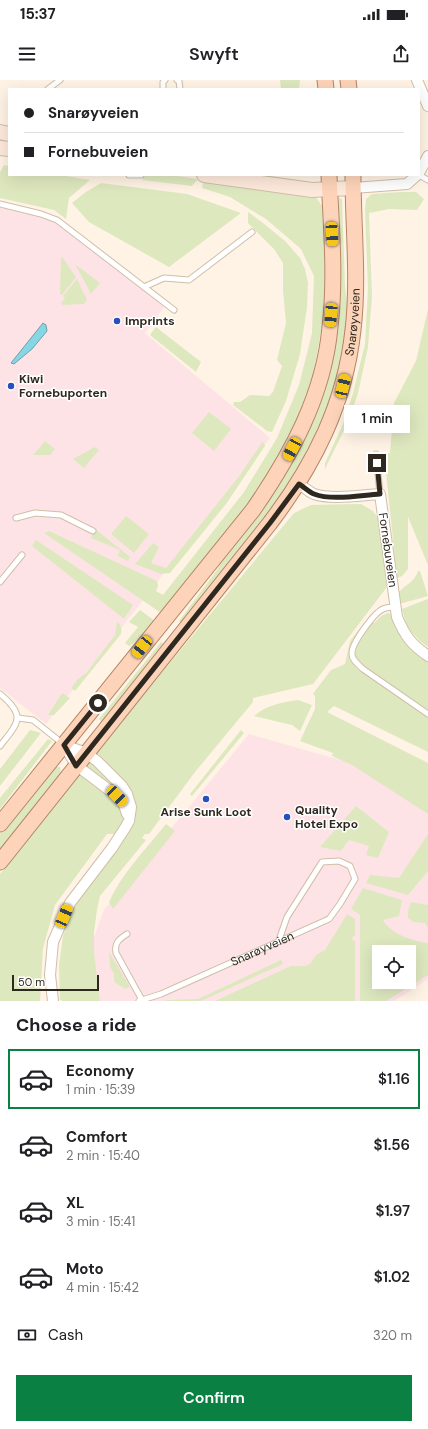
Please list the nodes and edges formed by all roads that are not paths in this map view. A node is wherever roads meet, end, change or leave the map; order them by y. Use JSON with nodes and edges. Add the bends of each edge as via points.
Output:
{"nodes":[{"id":1,"x":60,"y":80,"type":"edge"},
{"id":2,"x":417,"y":80,"type":"edge"},
{"id":3,"x":49,"y":88,"type":"edge"},
{"id":4,"x":428,"y":106,"type":"edge"},
{"id":5,"x":428,"y":156,"type":"edge"},
{"id":6,"x":420,"y":170,"type":"edge"},
{"id":7,"x":211,"y":176,"type":"edge"},
{"id":8,"x":329,"y":176,"type":"edge"},
{"id":9,"x":416,"y":176,"type":"edge"},
{"id":10,"x":353,"y":182,"type":"edge"},
{"id":11,"x":330,"y":190,"type":"junction"},
{"id":12,"x":0,"y":204,"type":"edge"},
{"id":13,"x":252,"y":232,"type":"dead end"},
{"id":14,"x":144,"y":287,"type":"junction"},
{"id":15,"x":174,"y":310,"type":"dead end"},
{"id":16,"x":376,"y":454,"type":"dead end"},
{"id":17,"x":299,"y":484,"type":"junction"},
{"id":18,"x":380,"y":494,"type":"junction"},
{"id":19,"x":16,"y":518,"type":"dead end"},
{"id":20,"x":93,"y":531,"type":"dead end"},
{"id":21,"x":22,"y":555,"type":"dead end"},
{"id":22,"x":0,"y":582,"type":"edge"},
{"id":23,"x":396,"y":607,"type":"junction"},
{"id":24,"x":428,"y":656,"type":"edge"},
{"id":25,"x":0,"y":694,"type":"edge"},
{"id":26,"x":428,"y":714,"type":"edge"},
{"id":27,"x":18,"y":718,"type":"junction"},
{"id":28,"x":64,"y":745,"type":"junction"},
{"id":29,"x":0,"y":746,"type":"edge"},
{"id":30,"x":86,"y":753,"type":"junction"},
{"id":31,"x":76,"y":766,"type":"junction"},
{"id":32,"x":0,"y":824,"type":"edge"},
{"id":33,"x":120,"y":836,"type":"junction"},
{"id":34,"x":2,"y":861,"type":"edge"},
{"id":35,"x":127,"y":934,"type":"dead end"},
{"id":36,"x":279,"y":940,"type":"junction"},
{"id":37,"x":140,"y":1000,"type":"edge"},
{"id":38,"x":53,"y":1001,"type":"edge"}],
"edges":[{"from":1,"to":3,"type":"lane"},
{"from":2,"to":4,"type":"street"},
{"from":5,"to":6,"type":"street"},
{"from":7,"to":11,"type":"street","via":[[299,189]]},
{"from":8,"to":11,"type":"main road","name":"Snarøyveien"},
{"from":9,"to":10,"type":"street","via":[[407,184]]},
{"from":10,"to":11,"type":"street"},
{"from":10,"to":17,"type":"main road","name":"Snarøyveien","via":[[355,304],[350,356],[334,412],[321,444]]},
{"from":11,"to":28,"type":"main road","name":"Snarøyveien","via":[[333,273],[331,322],[320,378],[298,436],[285,461],[248,516]]},
{"from":12,"to":14,"type":"lane","via":[[57,220]]},
{"from":13,"to":14,"type":"lane","via":[[189,280],[164,278]]},
{"from":14,"to":15,"type":"lane"},
{"from":16,"to":18,"type":"lane","name":"Fornebuveien"},
{"from":17,"to":18,"type":"street","via":[[322,496]]},
{"from":17,"to":30,"type":"main road","name":"Snarøyveien"},
{"from":18,"to":23,"type":"street","name":"Fornebuveien"},
{"from":19,"to":20,"type":"lane","via":[[35,513],[61,515]]},
{"from":21,"to":22,"type":"lane"},
{"from":23,"to":24,"type":"street","name":"Fornebuveien","via":[[403,632],[416,648]]},
{"from":23,"to":26,"type":"lane","via":[[384,609],[372,618],[353,647],[352,655],[363,669]]},
{"from":25,"to":27,"type":"lane","via":[[15,709]]},
{"from":27,"to":28,"type":"lane","via":[[33,720]]},
{"from":27,"to":29,"type":"lane"},
{"from":28,"to":30,"type":"street"},
{"from":28,"to":31,"type":"street"},
{"from":28,"to":32,"type":"main road"},
{"from":30,"to":31,"type":"main road"},
{"from":30,"to":33,"type":"street","via":[[114,777],[130,801],[129,821]]},
{"from":31,"to":33,"type":"street","via":[[123,802],[127,812]]},
{"from":31,"to":34,"type":"main road"},
{"from":33,"to":38,"type":"street","via":[[70,902],[54,942],[50,975]]},
{"from":35,"to":37,"type":"lane","via":[[117,941],[115,949]]},
{"from":36,"to":36,"type":"lane","name":"Snarøyveien","via":[[329,919],[355,879],[350,866],[339,861],[322,862],[287,917]]},
{"from":36,"to":37,"type":"lane","name":"Snarøyveien","via":[[161,994]]}]}
